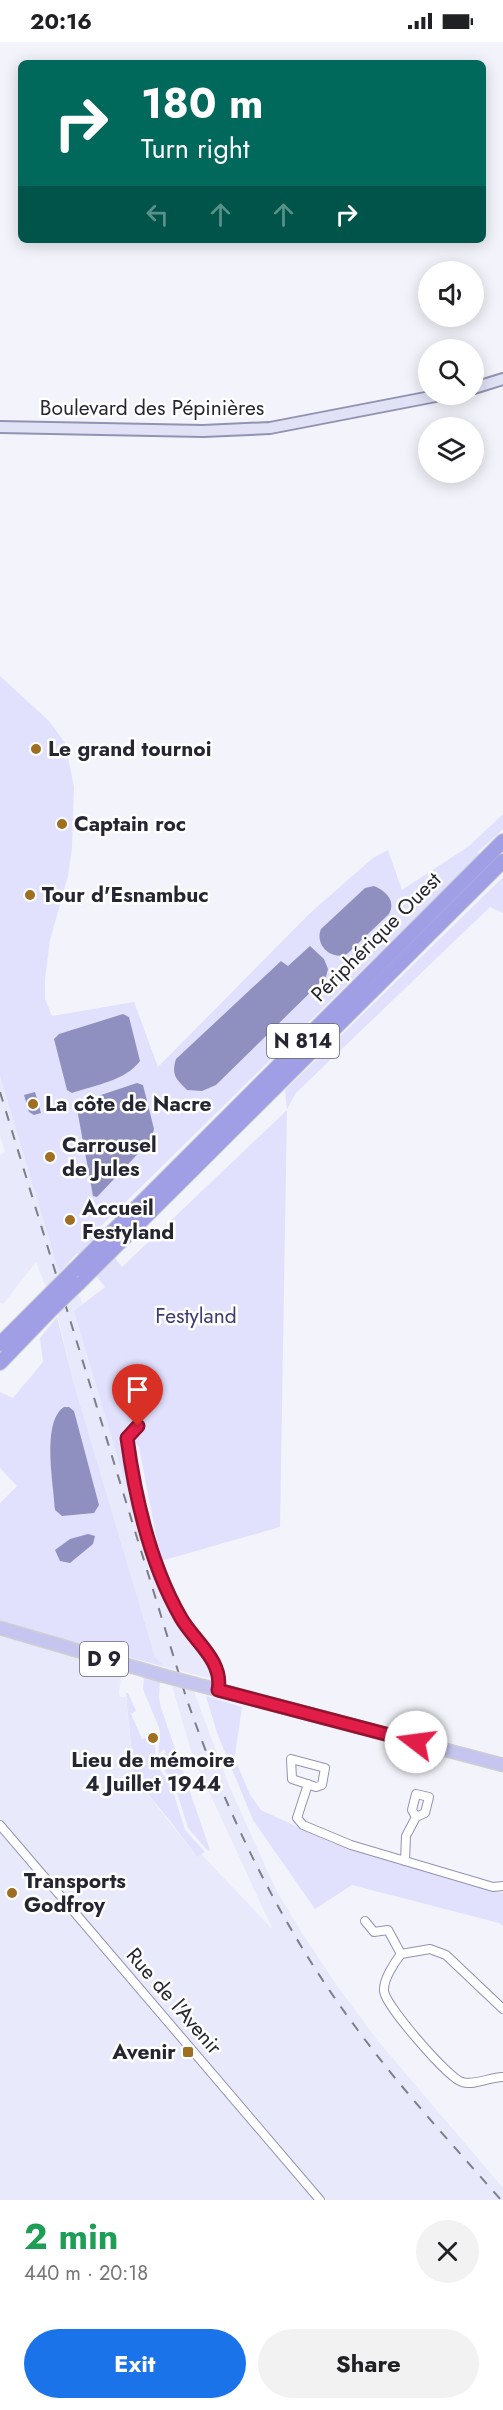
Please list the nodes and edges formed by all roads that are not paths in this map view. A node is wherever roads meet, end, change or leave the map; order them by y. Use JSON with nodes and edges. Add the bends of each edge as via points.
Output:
{"nodes":[{"id":1,"x":503,"y":379,"type":"edge"},
{"id":2,"x":484,"y":385,"type":"edge"},
{"id":3,"x":418,"y":399,"type":"edge"},
{"id":4,"x":0,"y":427,"type":"edge"},
{"id":5,"x":503,"y":841,"type":"edge"},
{"id":6,"x":503,"y":861,"type":"edge"},
{"id":7,"x":503,"y":869,"type":"edge"},
{"id":8,"x":454,"y":908,"type":"junction"},
{"id":9,"x":106,"y":1247,"type":"junction"},
{"id":10,"x":48,"y":1305,"type":"junction"},
{"id":11,"x":0,"y":1344,"type":"edge"},
{"id":12,"x":0,"y":1363,"type":"edge"},
{"id":13,"x":138,"y":1426,"type":"dead end"},
{"id":14,"x":0,"y":1628,"type":"edge"},
{"id":15,"x":218,"y":1690,"type":"junction"},
{"id":16,"x":503,"y":1765,"type":"edge"},
{"id":17,"x":308,"y":1784,"type":"junction"},
{"id":18,"x":416,"y":1817,"type":"dead end"},
{"id":19,"x":0,"y":1825,"type":"edge"},
{"id":20,"x":405,"y":1861,"type":"junction"},
{"id":21,"x":503,"y":1886,"type":"edge"},
{"id":22,"x":365,"y":1921,"type":"dead end"},
{"id":23,"x":401,"y":1954,"type":"junction"},
{"id":24,"x":503,"y":2009,"type":"edge"},
{"id":25,"x":503,"y":2077,"type":"edge"},
{"id":26,"x":320,"y":2200,"type":"edge"}],
"edges":[{"from":1,"to":2,"type":"main road"},
{"from":3,"to":4,"type":"main road","name":"Boulevard des Pépinières","via":[[270,428],[203,431]]},
{"from":5,"to":9,"type":"highway","name":"Périphérique Ouest","number":"N 814"},
{"from":6,"to":8,"type":"highway","name":"Périphérique Ouest","number":"N 814"},
{"from":7,"to":8,"type":"highway"},
{"from":8,"to":9,"type":"highway","name":"Périphérique Ouest","number":"N 814"},
{"from":9,"to":10,"type":"highway","name":"Périphérique Ouest","number":"N 814","bridge":true},
{"from":10,"to":11,"type":"highway","name":"Périphérique Ouest","number":"N 814"},
{"from":10,"to":12,"type":"highway","name":"Périphérique Ouest","number":"N 814"},
{"from":13,"to":15,"type":"street","via":[[127,1438],[142,1519],[181,1618],[217,1670]]},
{"from":14,"to":15,"type":"main road","number":"D 9","bridge":true},
{"from":15,"to":16,"type":"main road","number":"D 9"},
{"from":17,"to":17,"type":"street","via":[[292,1779],[291,1758],[325,1768],[322,1785]]},
{"from":17,"to":20,"type":"street","via":[[297,1818],[303,1824],[351,1845]]},
{"from":18,"to":20,"type":"street","via":[[406,1836]]},
{"from":19,"to":26,"type":"street","name":"Rue de l'Avenir"},
{"from":20,"to":21,"type":"street","via":[[493,1887]]},
{"from":22,"to":23,"type":"street","via":[[374,1932],[388,1930]]},
{"from":23,"to":24,"type":"street","via":[[430,1950],[446,1955]]},
{"from":23,"to":25,"type":"street","via":[[384,1986],[384,1995],[420,2042],[464,2083]]}]}
